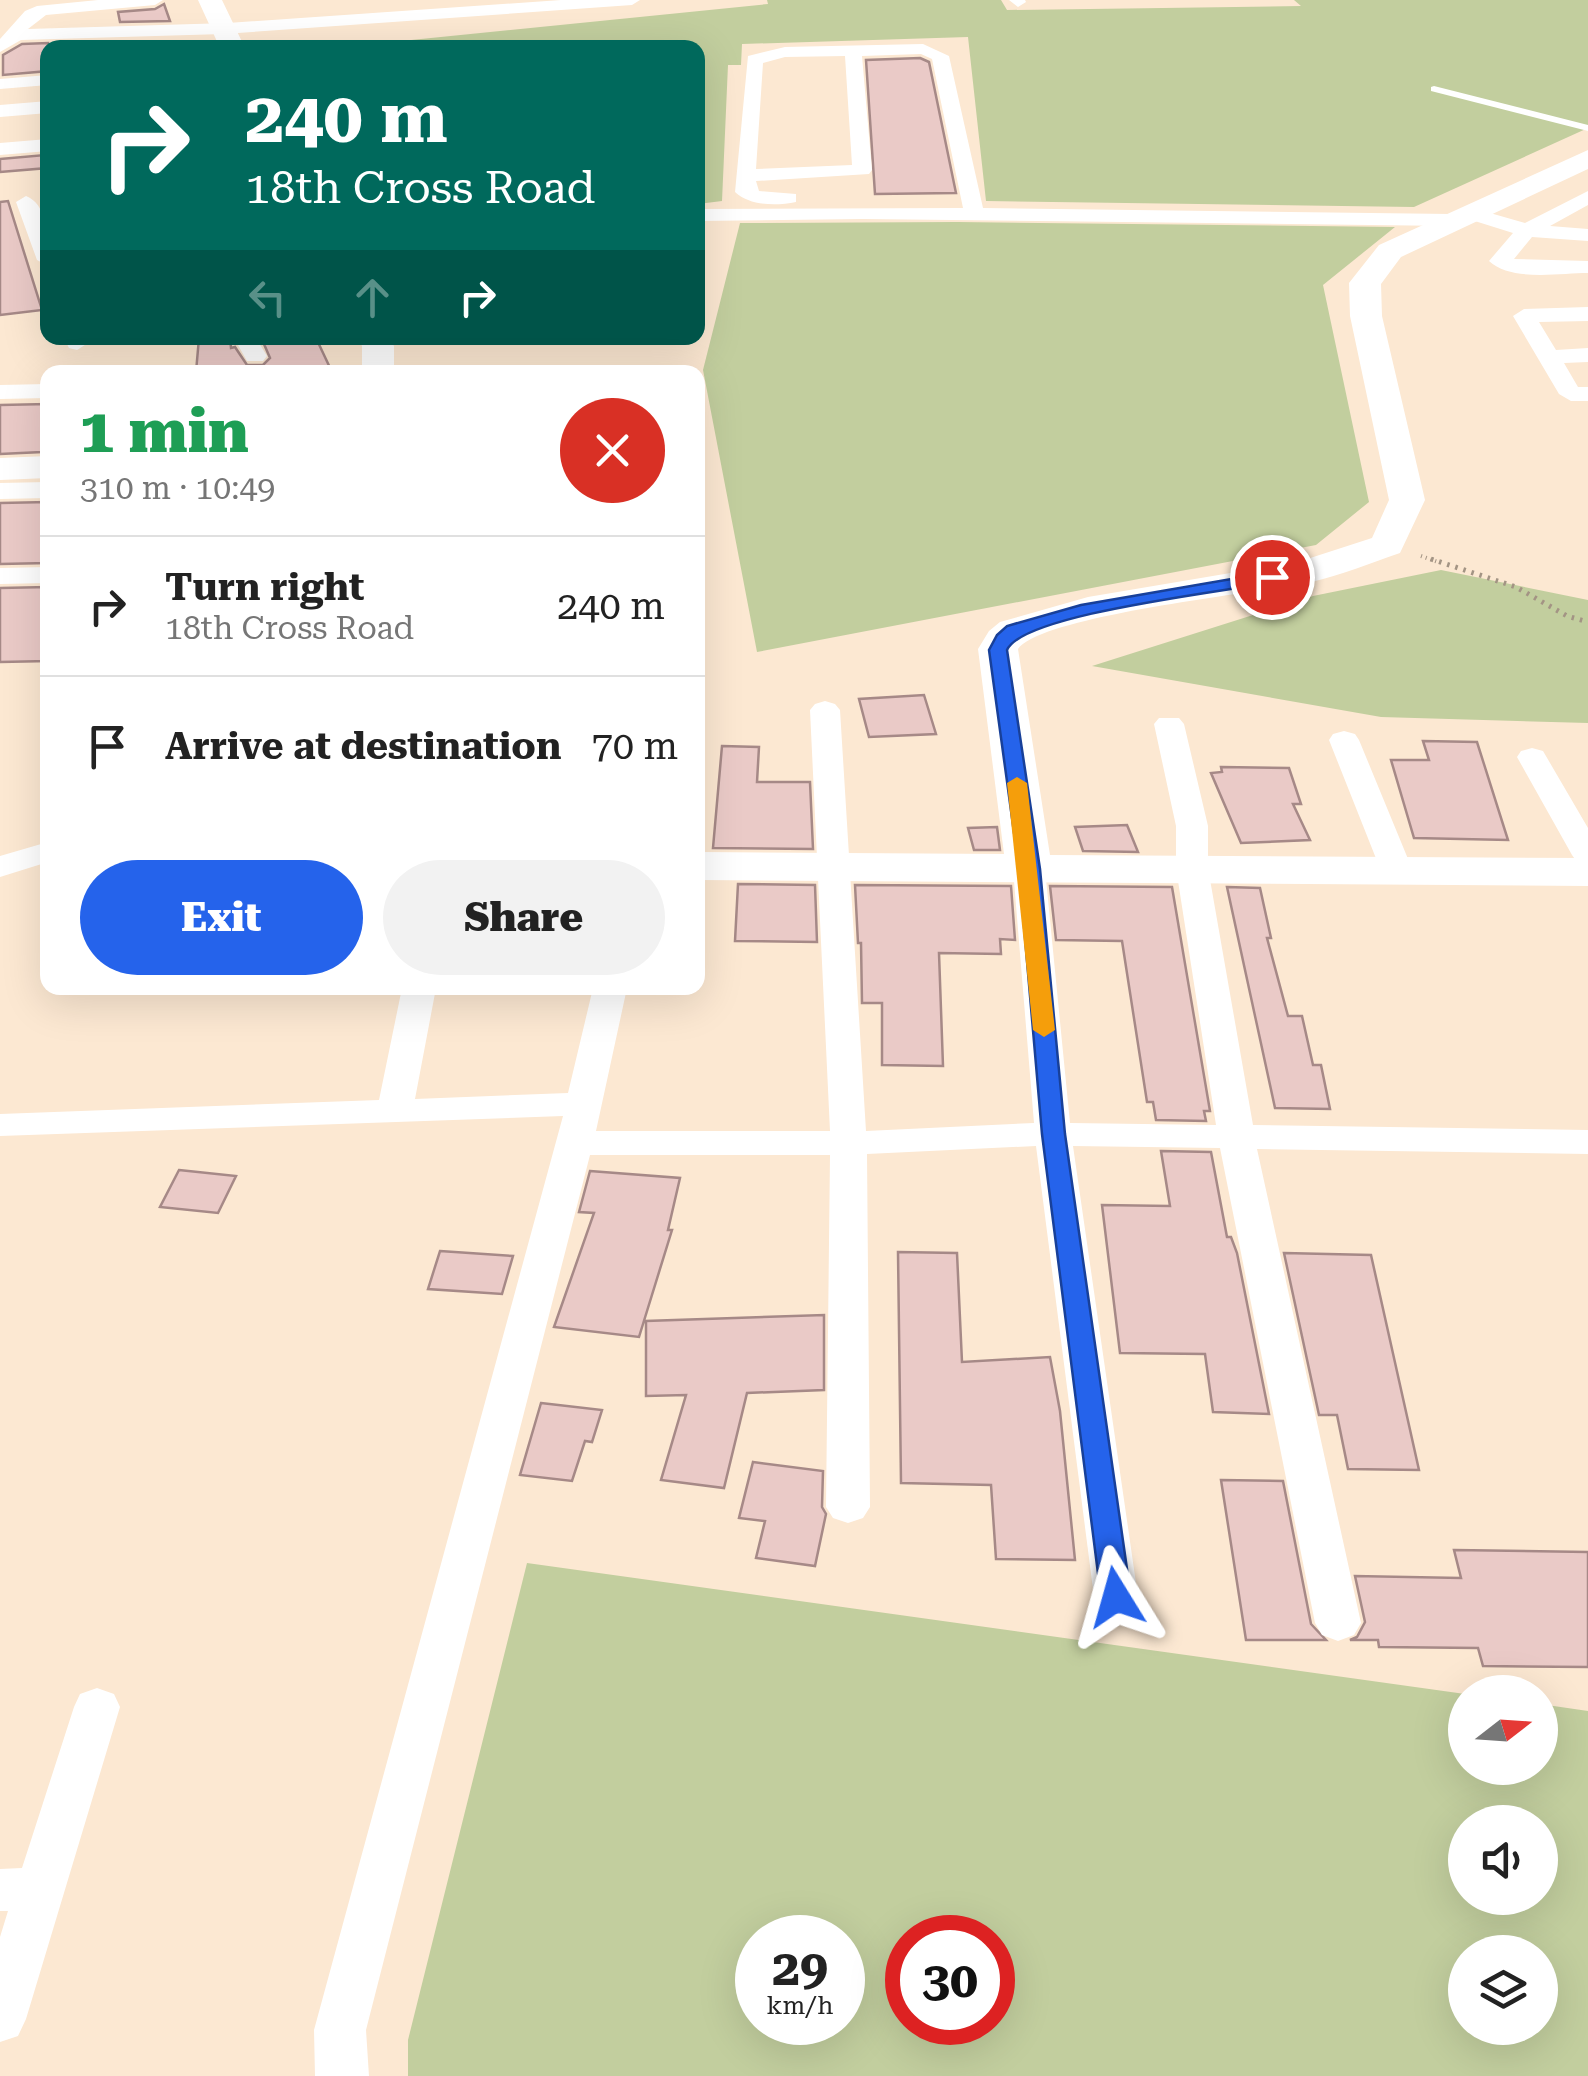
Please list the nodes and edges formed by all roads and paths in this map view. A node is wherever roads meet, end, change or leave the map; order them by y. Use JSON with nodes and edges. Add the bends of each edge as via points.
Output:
{"nodes":[{"id":1,"x":155,"y":0,"type":"edge"},
{"id":2,"x":210,"y":0,"type":"edge"},
{"id":3,"x":632,"y":0,"type":"edge"},
{"id":4,"x":73,"y":5,"type":"junction"},
{"id":5,"x":14,"y":6,"type":"dead end"},
{"id":6,"x":226,"y":34,"type":"edge"},
{"id":7,"x":8,"y":36,"type":"edge"},
{"id":8,"x":0,"y":47,"type":"edge"},
{"id":9,"x":852,"y":50,"type":"junction"},
{"id":10,"x":40,"y":81,"type":"edge"},
{"id":11,"x":0,"y":84,"type":"edge"},
{"id":12,"x":1434,"y":88,"type":"dead end"},
{"id":13,"x":40,"y":108,"type":"edge"},
{"id":14,"x":0,"y":111,"type":"edge"},
{"id":15,"x":1588,"y":128,"type":"edge"},
{"id":16,"x":40,"y":147,"type":"edge"},
{"id":17,"x":0,"y":149,"type":"edge"},
{"id":18,"x":1588,"y":158,"type":"edge"},
{"id":19,"x":746,"y":175,"type":"junction"},
{"id":20,"x":1587,"y":198,"type":"edge"},
{"id":21,"x":37,"y":201,"type":"edge"},
{"id":22,"x":0,"y":205,"type":"edge"},
{"id":23,"x":963,"y":206,"type":"junction"},
{"id":24,"x":706,"y":215,"type":"edge"},
{"id":25,"x":1460,"y":216,"type":"junction"},
{"id":26,"x":1527,"y":230,"type":"junction"},
{"id":27,"x":732,"y":231,"type":"dead end"},
{"id":28,"x":1588,"y":235,"type":"edge"},
{"id":29,"x":1588,"y":267,"type":"edge"},
{"id":30,"x":1588,"y":314,"type":"edge"},
{"id":31,"x":1588,"y":354,"type":"edge"},
{"id":32,"x":1551,"y":357,"type":"junction"},
{"id":33,"x":40,"y":391,"type":"edge"},
{"id":34,"x":0,"y":392,"type":"edge"},
{"id":35,"x":1588,"y":394,"type":"edge"},
{"id":36,"x":13,"y":477,"type":"edge"},
{"id":37,"x":40,"y":487,"type":"edge"},
{"id":38,"x":1387,"y":545,"type":"junction"},
{"id":39,"x":40,"y":575,"type":"edge"},
{"id":40,"x":0,"y":576,"type":"edge"},
{"id":41,"x":1588,"y":622,"type":"edge"},
{"id":42,"x":826,"y":710,"type":"dead end"},
{"id":43,"x":1169,"y":724,"type":"dead end"},
{"id":44,"x":1344,"y":740,"type":"dead end"},
{"id":45,"x":1532,"y":756,"type":"dead end"},
{"id":46,"x":40,"y":854,"type":"edge"},
{"id":47,"x":1588,"y":855,"type":"edge"},
{"id":48,"x":705,"y":866,"type":"edge"},
{"id":49,"x":837,"y":867,"type":"junction"},
{"id":50,"x":0,"y":868,"type":"edge"},
{"id":51,"x":1192,"y":868,"type":"junction"},
{"id":52,"x":1029,"y":869,"type":"junction"},
{"id":53,"x":1397,"y":871,"type":"junction"},
{"id":54,"x":1588,"y":872,"type":"edge"},
{"id":55,"x":418,"y":995,"type":"edge"},
{"id":56,"x":608,"y":995,"type":"edge"},
{"id":57,"x":395,"y":1111,"type":"junction"},
{"id":58,"x":580,"y":1124,"type":"junction"},
{"id":59,"x":0,"y":1125,"type":"edge"},
{"id":60,"x":1054,"y":1134,"type":"junction"},
{"id":61,"x":1236,"y":1136,"type":"junction"},
{"id":62,"x":1588,"y":1142,"type":"edge"},
{"id":63,"x":850,"y":1143,"type":"junction"},
{"id":64,"x":848,"y":1506,"type":"dead end"},
{"id":65,"x":1116,"y":1597,"type":"dead end"},
{"id":66,"x":1338,"y":1623,"type":"dead end"},
{"id":67,"x":98,"y":1707,"type":"dead end"},
{"id":68,"x":20,"y":1889,"type":"edge"},
{"id":69,"x":0,"y":2019,"type":"edge"},
{"id":70,"x":342,"y":2076,"type":"edge"}],
"edges":[{"from":1,"to":4,"type":"street"},
{"from":2,"to":6,"type":"street"},
{"from":3,"to":6,"type":"street"},
{"from":4,"to":5,"type":"street"},
{"from":4,"to":7,"type":"street","via":[[31,16]]},
{"from":6,"to":7,"type":"street"},
{"from":7,"to":8,"type":"street"},
{"from":9,"to":19,"type":"street","via":[[772,53],[754,60]]},
{"from":9,"to":19,"type":"street","via":[[862,170]]},
{"from":9,"to":23,"type":"street","via":[[938,52]]},
{"from":10,"to":11,"type":"street"},
{"from":12,"to":15,"type":"lane"},
{"from":13,"to":14,"type":"street"},
{"from":16,"to":17,"type":"street"},
{"from":18,"to":25,"type":"street"},
{"from":19,"to":23,"type":"street","via":[[745,192],[755,197]]},
{"from":20,"to":26,"type":"street"},
{"from":21,"to":22,"type":"street"},
{"from":23,"to":24,"type":"street"},
{"from":23,"to":25,"type":"street"},
{"from":24,"to":27,"type":"street","via":[[714,228]]},
{"from":25,"to":26,"type":"street"},
{"from":25,"to":38,"type":"street","via":[[1390,251],[1365,283],[1366,316],[1407,500]]},
{"from":26,"to":28,"type":"street"},
{"from":26,"to":29,"type":"street","via":[[1500,261],[1505,265]]},
{"from":30,"to":32,"type":"street","via":[[1524,316]]},
{"from":31,"to":32,"type":"street"},
{"from":32,"to":35,"type":"street","via":[[1571,394]]},
{"from":33,"to":34,"type":"street"},
{"from":36,"to":37,"type":"street"},
{"from":38,"to":41,"type":"path","via":[[1516,587]]},
{"from":38,"to":52,"type":"street","via":[[1308,571],[1088,608],[1003,638],[998,650]]},
{"from":39,"to":40,"type":"street"},
{"from":42,"to":49,"type":"street"},
{"from":43,"to":51,"type":"street","via":[[1192,826]]},
{"from":44,"to":53,"type":"street"},
{"from":45,"to":47,"type":"street"},
{"from":46,"to":50,"type":"street"},
{"from":48,"to":49,"type":"street"},
{"from":49,"to":52,"type":"street"},
{"from":49,"to":63,"type":"street"},
{"from":51,"to":52,"type":"street"},
{"from":51,"to":53,"type":"street"},
{"from":51,"to":61,"type":"street"},
{"from":52,"to":60,"type":"street"},
{"from":53,"to":54,"type":"street"},
{"from":55,"to":57,"type":"street"},
{"from":56,"to":58,"type":"street"},
{"from":57,"to":58,"type":"street"},
{"from":57,"to":59,"type":"street"},
{"from":58,"to":63,"type":"street"},
{"from":58,"to":70,"type":"street","via":[[340,2030]]},
{"from":60,"to":61,"type":"street"},
{"from":60,"to":63,"type":"street"},
{"from":60,"to":65,"type":"street"},
{"from":61,"to":62,"type":"street"},
{"from":61,"to":66,"type":"street"},
{"from":63,"to":64,"type":"street"},
{"from":67,"to":68,"type":"street"},
{"from":68,"to":69,"type":"street"}]}
